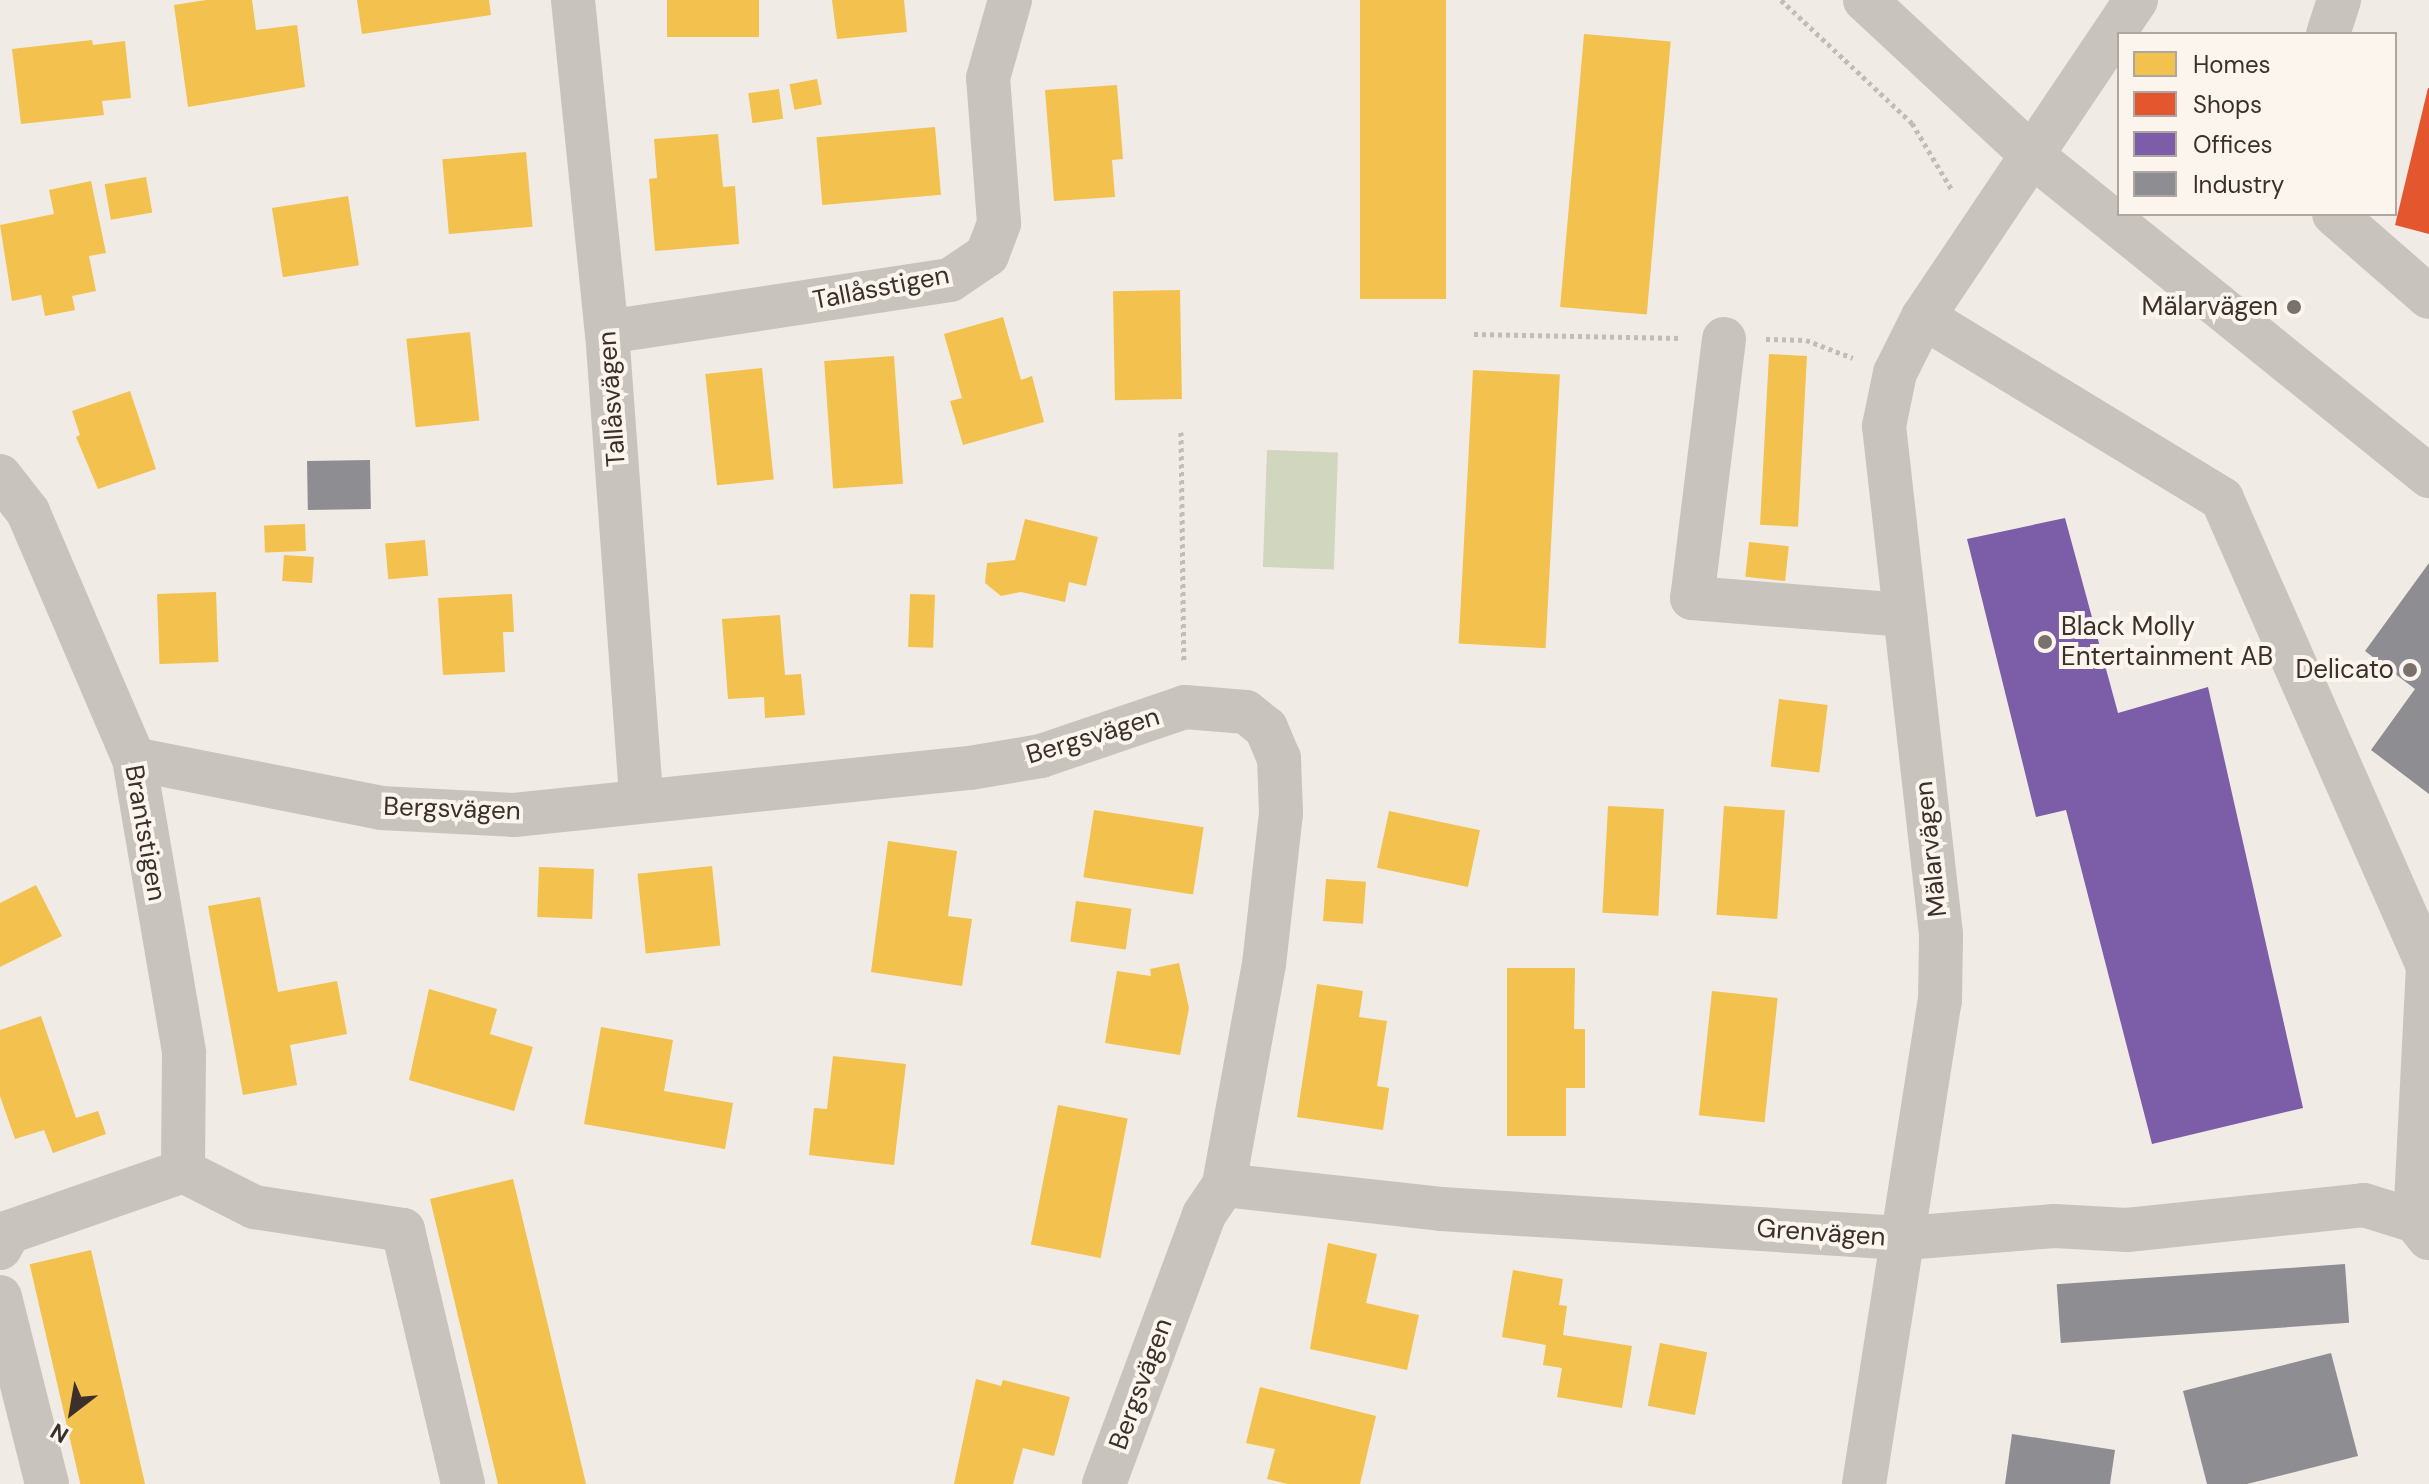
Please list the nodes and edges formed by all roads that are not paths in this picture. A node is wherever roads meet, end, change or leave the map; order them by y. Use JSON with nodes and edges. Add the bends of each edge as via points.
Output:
{"nodes":[{"id":1,"x":573,"y":0,"type":"edge"},
{"id":2,"x":1010,"y":0,"type":"edge"},
{"id":3,"x":1865,"y":0,"type":"edge"},
{"id":4,"x":2136,"y":0,"type":"edge"},
{"id":5,"x":2339,"y":0,"type":"edge"},
{"id":6,"x":2329,"y":32,"type":"edge"},
{"id":7,"x":2034,"y":157,"type":"junction"},
{"id":8,"x":2336,"y":216,"type":"edge"},
{"id":9,"x":2429,"y":297,"type":"edge"},
{"id":10,"x":1923,"y":317,"type":"junction"},
{"id":11,"x":607,"y":332,"type":"junction"},
{"id":12,"x":1724,"y":339,"type":"dead end"},
{"id":13,"x":0,"y":476,"type":"edge"},
{"id":14,"x":2429,"y":476,"type":"edge"},
{"id":15,"x":1905,"y":615,"type":"junction"},
{"id":16,"x":134,"y":759,"type":"junction"},
{"id":17,"x":641,"y":799,"type":"junction"},
{"id":18,"x":183,"y":1171,"type":"junction"},
{"id":19,"x":1224,"y":1185,"type":"junction"},
{"id":20,"x":2422,"y":1230,"type":"edge"},
{"id":21,"x":1905,"y":1238,"type":"junction"},
{"id":22,"x":0,"y":1248,"type":"edge"},
{"id":23,"x":0,"y":1297,"type":"edge"},
{"id":24,"x":47,"y":1484,"type":"edge"},
{"id":25,"x":463,"y":1484,"type":"edge"},
{"id":26,"x":1104,"y":1484,"type":"edge"},
{"id":27,"x":1864,"y":1484,"type":"edge"}],
"edges":[{"from":1,"to":11,"type":"street","name":"Tallåsvägen"},
{"from":2,"to":11,"type":"street","name":"Tallåsstigen","via":[[988,78],[999,223],[987,255],[950,280]]},
{"from":3,"to":7,"type":"street"},
{"from":4,"to":7,"type":"street","name":"Mälarvägen"},
{"from":5,"to":6,"type":"street"},
{"from":7,"to":10,"type":"street","name":"Mälarvägen"},
{"from":7,"to":14,"type":"street"},
{"from":8,"to":9,"type":"street"},
{"from":10,"to":15,"type":"street","name":"Mälarvägen","via":[[1895,373],[1884,426]]},
{"from":10,"to":20,"type":"street","via":[[2222,499],[2428,966]]},
{"from":11,"to":17,"type":"street","name":"Tallåsvägen"},
{"from":12,"to":15,"type":"street","via":[[1692,598]]},
{"from":13,"to":16,"type":"street","name":"Brantstigen","via":[[28,512]]},
{"from":15,"to":21,"type":"street","name":"Mälarvägen","via":[[1941,934],[1940,1001]]},
{"from":16,"to":17,"type":"street","name":"Bergsvägen","via":[[381,808],[514,815]]},
{"from":16,"to":18,"type":"street","name":"Brantstigen","via":[[184,1053]]},
{"from":17,"to":19,"type":"street","name":"Bergsvägen","via":[[1041,756],[1185,707],[1246,712],[1266,728],[1279,758],[1281,813],[1264,964]]},
{"from":18,"to":22,"type":"street","via":[[9,1232]]},
{"from":18,"to":25,"type":"street","via":[[254,1207],[403,1230]]},
{"from":19,"to":21,"type":"street","name":"Grenvägen","via":[[1441,1209]]},
{"from":19,"to":26,"type":"street","name":"Bergsvägen","via":[[1204,1215]]},
{"from":20,"to":21,"type":"street","name":"Grenvägen","via":[[2364,1205],[2127,1230],[2055,1226]]},
{"from":21,"to":27,"type":"street","name":"Mälarvägen"},
{"from":23,"to":24,"type":"street"}]}
